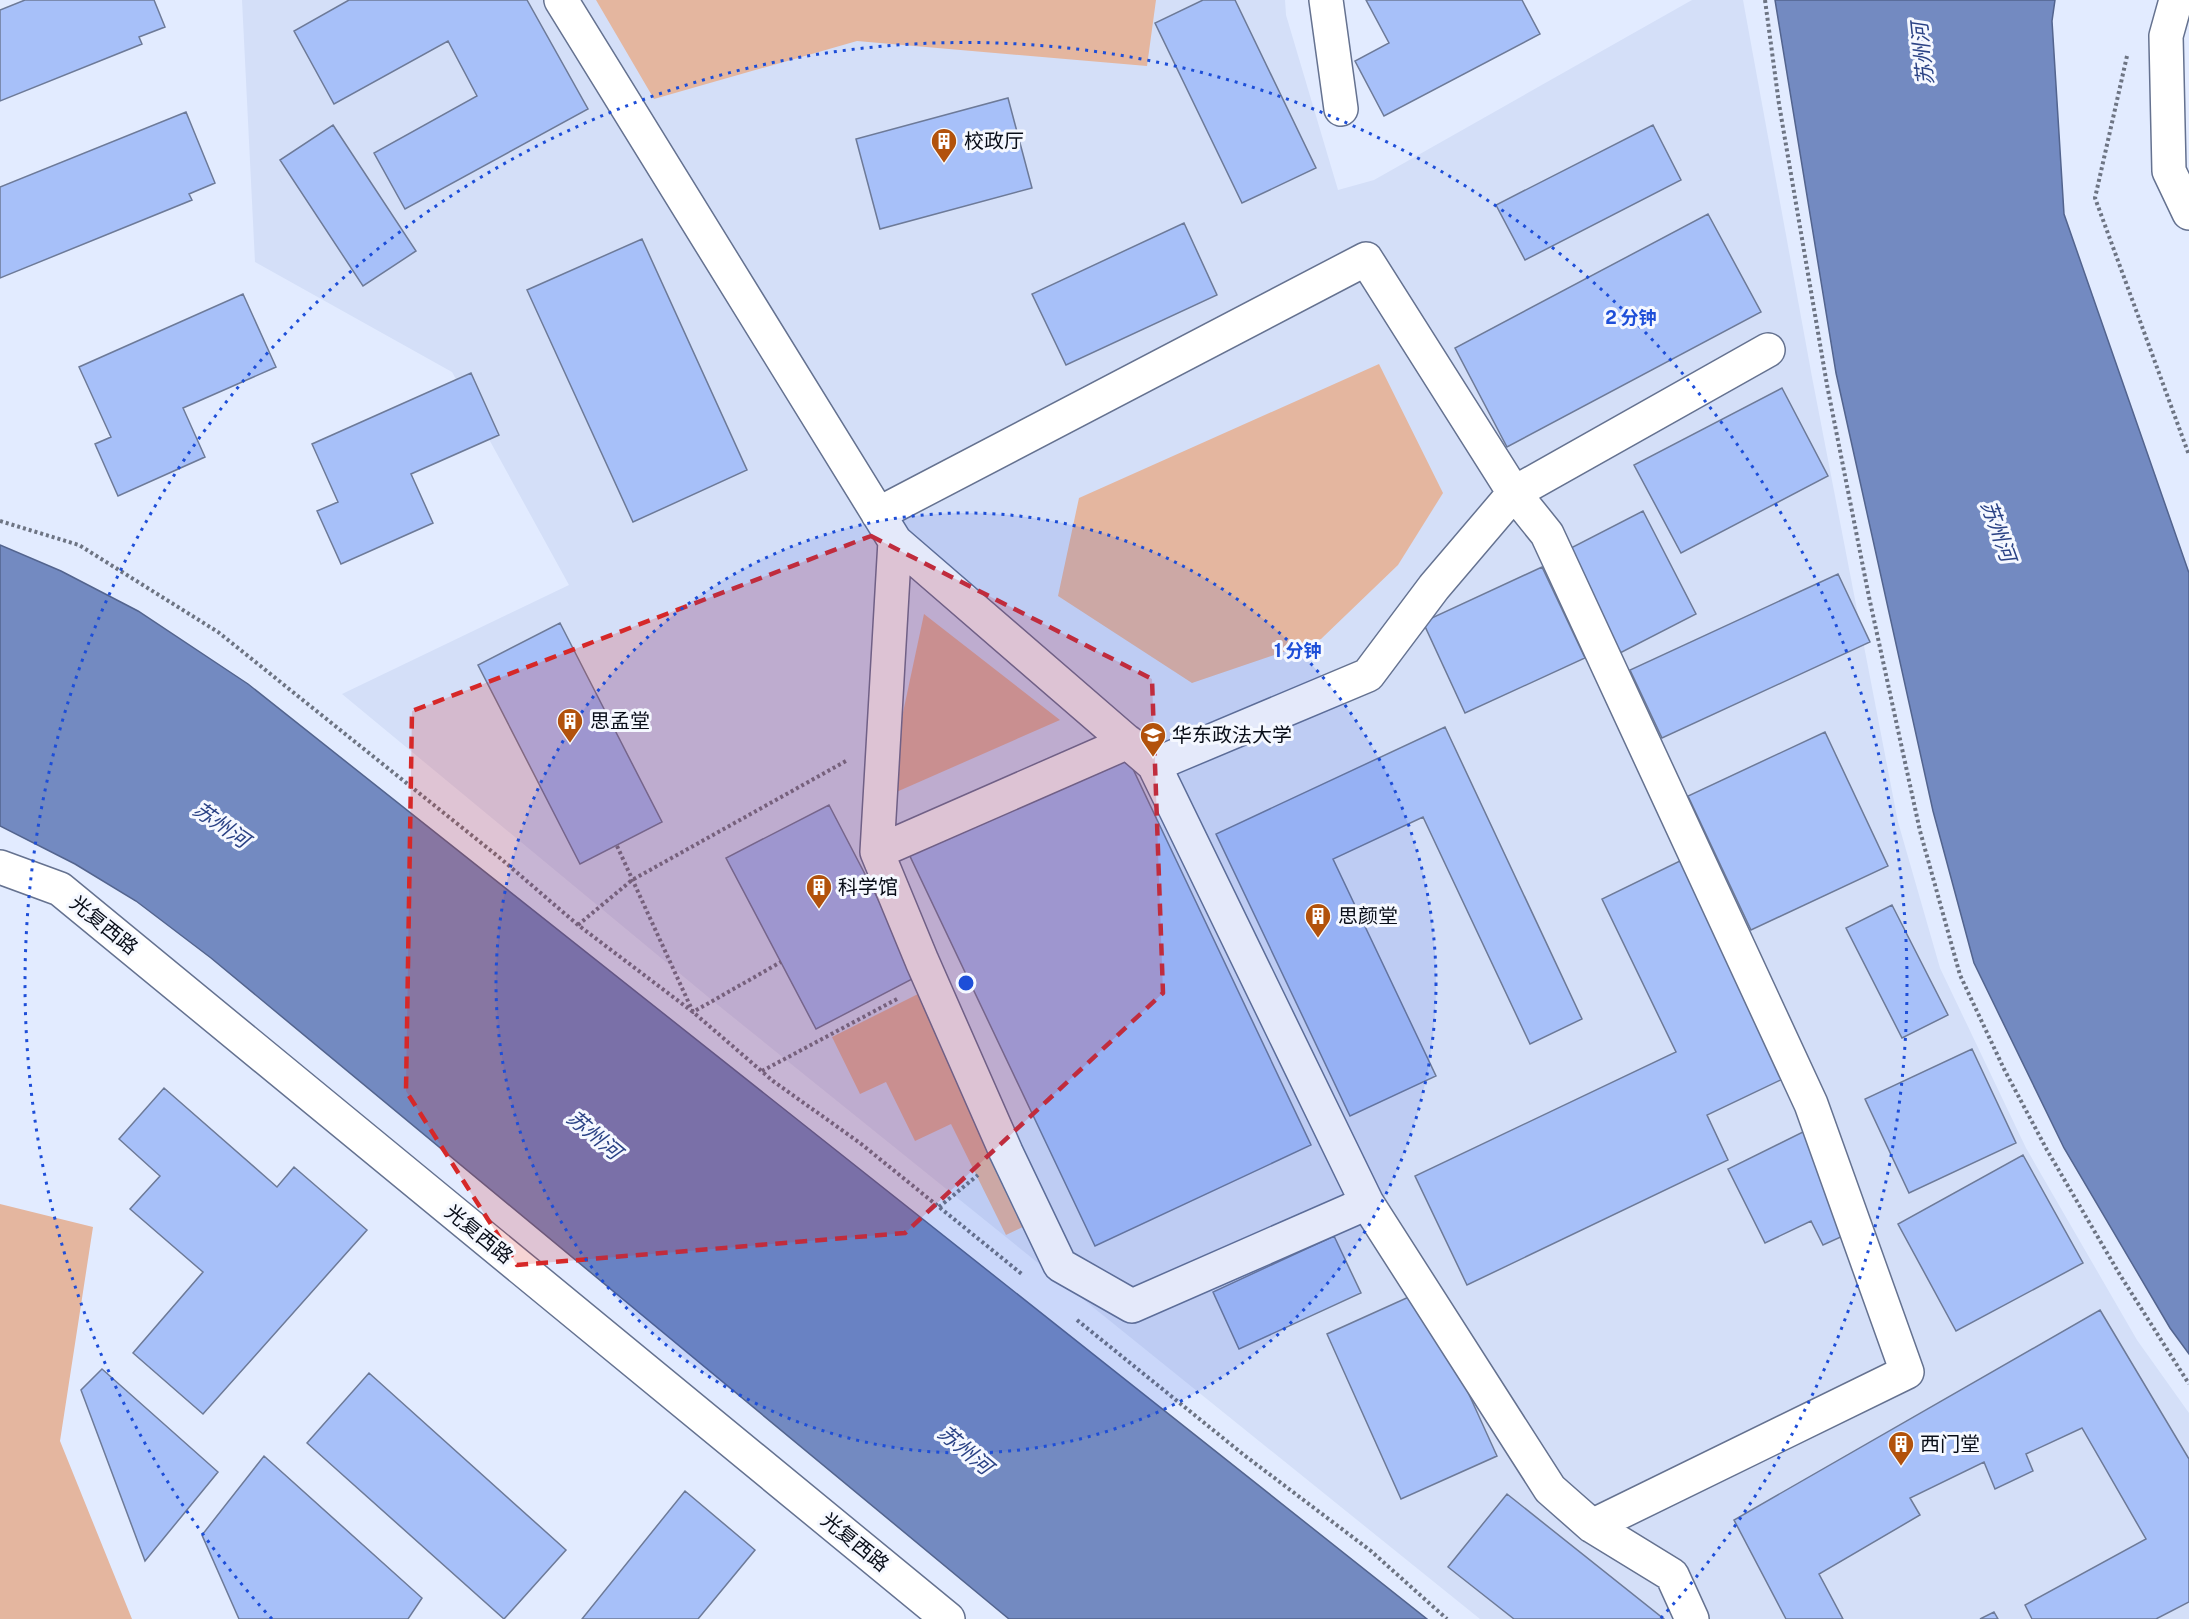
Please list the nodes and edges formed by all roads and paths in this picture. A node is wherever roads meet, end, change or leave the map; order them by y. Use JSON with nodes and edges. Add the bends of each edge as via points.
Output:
{"nodes":[{"id":1,"x":561,"y":0,"type":"edge"},
{"id":2,"x":1326,"y":0,"type":"edge"},
{"id":3,"x":1765,"y":0,"type":"edge"},
{"id":4,"x":2176,"y":0,"type":"edge"},
{"id":5,"x":2130,"y":47,"type":"dead end"},
{"id":6,"x":1341,"y":109,"type":"dead end"},
{"id":7,"x":2189,"y":213,"type":"edge"},
{"id":8,"x":1768,"y":350,"type":"dead end"},
{"id":9,"x":2189,"y":455,"type":"edge"},
{"id":10,"x":1514,"y":493,"type":"junction"},
{"id":11,"x":878,"y":514,"type":"junction"},
{"id":12,"x":0,"y":521,"type":"edge"},
{"id":13,"x":895,"y":541,"type":"junction"},
{"id":14,"x":884,"y":740,"type":"junction"},
{"id":15,"x":1128,"y":742,"type":"junction"},
{"id":16,"x":1154,"y":765,"type":"junction"},
{"id":17,"x":617,"y":846,"type":"dead end"},
{"id":18,"x":877,"y":852,"type":"junction"},
{"id":19,"x":0,"y":867,"type":"edge"},
{"id":20,"x":632,"y":880,"type":"junction"},
{"id":21,"x":578,"y":926,"type":"junction"},
{"id":22,"x":781,"y":962,"type":"dead end"},
{"id":23,"x":931,"y":981,"type":"junction"},
{"id":24,"x":693,"y":1012,"type":"junction"},
{"id":25,"x":762,"y":1071,"type":"junction"},
{"id":26,"x":1006,"y":1152,"type":"junction"},
{"id":27,"x":1367,"y":1203,"type":"junction"},
{"id":28,"x":939,"y":1207,"type":"junction"},
{"id":29,"x":1028,"y":1280,"type":"dead end"},
{"id":30,"x":1072,"y":1316,"type":"dead end"},
{"id":31,"x":2189,"y":1384,"type":"edge"},
{"id":32,"x":1592,"y":1526,"type":"junction"},
{"id":33,"x":948,"y":1619,"type":"edge"},
{"id":34,"x":1447,"y":1619,"type":"edge"},
{"id":35,"x":1692,"y":1619,"type":"edge"}],
"edges":[{"from":1,"to":11,"type":"street"},
{"from":2,"to":6,"type":"street"},
{"from":3,"to":31,"type":"path","via":[[1827,385],[1864,575],[1920,831],[1960,975],[2047,1150]]},
{"from":4,"to":7,"type":"street","via":[[2166,36],[2169,171]]},
{"from":5,"to":9,"type":"path","via":[[2095,198]]},
{"from":8,"to":10,"type":"street"},
{"from":10,"to":11,"type":"street","via":[[1366,259]]},
{"from":10,"to":16,"type":"street","via":[[1434,587],[1368,675]]},
{"from":10,"to":32,"type":"street","via":[[1547,534],[1811,1104],[1907,1372]]},
{"from":11,"to":13,"type":"street"},
{"from":12,"to":21,"type":"path","via":[[79,545],[218,632],[500,858]]},
{"from":13,"to":14,"type":"street"},
{"from":13,"to":15,"type":"street"},
{"from":14,"to":18,"type":"street"},
{"from":14,"to":20,"type":"path"},
{"from":15,"to":16,"type":"street"},
{"from":15,"to":18,"type":"street"},
{"from":16,"to":27,"type":"street"},
{"from":17,"to":20,"type":"path"},
{"from":18,"to":23,"type":"street"},
{"from":19,"to":33,"type":"street","name":"光复西路","via":[[60,889]]},
{"from":20,"to":21,"type":"path"},
{"from":20,"to":24,"type":"path"},
{"from":21,"to":24,"type":"path"},
{"from":22,"to":24,"type":"path"},
{"from":23,"to":25,"type":"path"},
{"from":23,"to":26,"type":"street"},
{"from":24,"to":25,"type":"path"},
{"from":25,"to":28,"type":"path"},
{"from":26,"to":27,"type":"street","via":[[1060,1264],[1132,1306]]},
{"from":26,"to":28,"type":"path"},
{"from":27,"to":32,"type":"street","via":[[1550,1489]]},
{"from":28,"to":29,"type":"path"},
{"from":30,"to":34,"type":"path","via":[[1244,1455],[1371,1551]]},
{"from":32,"to":35,"type":"street","via":[[1672,1575]]}]}
